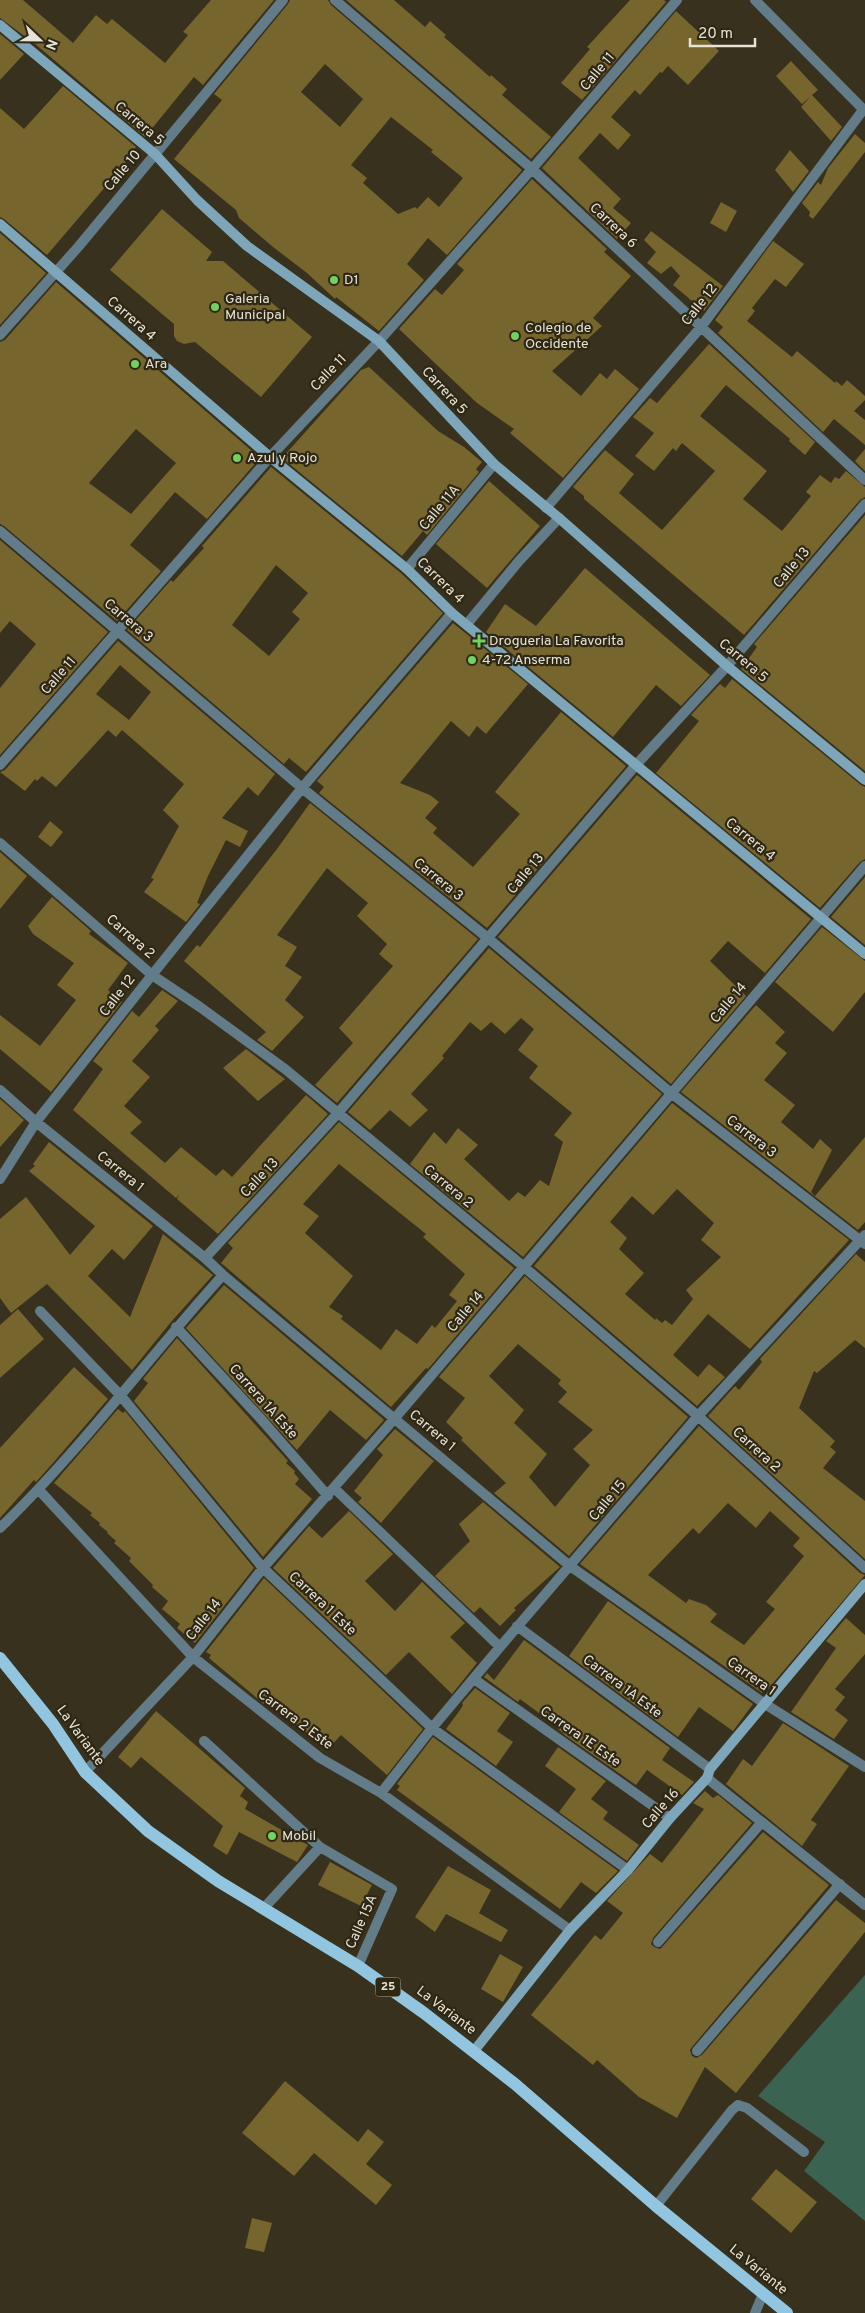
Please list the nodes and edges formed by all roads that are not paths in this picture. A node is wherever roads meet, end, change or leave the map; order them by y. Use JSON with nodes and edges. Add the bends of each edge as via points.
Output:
{"nodes":[{"id":1,"x":283,"y":0,"type":"edge"},
{"id":2,"x":334,"y":0,"type":"edge"},
{"id":3,"x":677,"y":0,"type":"edge"},
{"id":4,"x":755,"y":0,"type":"edge"},
{"id":5,"x":0,"y":25,"type":"edge"},
{"id":6,"x":864,"y":110,"type":"edge"},
{"id":7,"x":155,"y":154,"type":"junction"},
{"id":8,"x":532,"y":169,"type":"junction"},
{"id":9,"x":0,"y":224,"type":"edge"},
{"id":10,"x":56,"y":272,"type":"junction"},
{"id":11,"x":701,"y":327,"type":"junction"},
{"id":12,"x":0,"y":335,"type":"edge"},
{"id":13,"x":379,"y":342,"type":"junction"},
{"id":14,"x":270,"y":457,"type":"junction"},
{"id":15,"x":494,"y":464,"type":"junction"},
{"id":16,"x":865,"y":480,"type":"edge"},
{"id":17,"x":865,"y":504,"type":"edge"},
{"id":18,"x":546,"y":508,"type":"junction"},
{"id":19,"x":559,"y":518,"type":"junction"},
{"id":20,"x":0,"y":530,"type":"edge"},
{"id":21,"x":407,"y":569,"type":"junction"},
{"id":22,"x":452,"y":613,"type":"junction"},
{"id":23,"x":467,"y":624,"type":"junction"},
{"id":24,"x":117,"y":630,"type":"junction"},
{"id":25,"x":727,"y":666,"type":"junction"},
{"id":26,"x":0,"y":765,"type":"edge"},
{"id":27,"x":636,"y":766,"type":"junction"},
{"id":28,"x":865,"y":780,"type":"edge"},
{"id":29,"x":302,"y":788,"type":"junction"},
{"id":30,"x":0,"y":843,"type":"edge"},
{"id":31,"x":865,"y":866,"type":"edge"},
{"id":32,"x":821,"y":916,"type":"junction"},
{"id":33,"x":489,"y":939,"type":"junction"},
{"id":34,"x":865,"y":954,"type":"edge"},
{"id":35,"x":152,"y":975,"type":"junction"},
{"id":36,"x":0,"y":1090,"type":"edge"},
{"id":37,"x":672,"y":1093,"type":"junction"},
{"id":38,"x":338,"y":1113,"type":"junction"},
{"id":39,"x":36,"y":1122,"type":"junction"},
{"id":40,"x":0,"y":1179,"type":"edge"},
{"id":41,"x":864,"y":1240,"type":"edge"},
{"id":42,"x":206,"y":1258,"type":"junction"},
{"id":43,"x":522,"y":1266,"type":"junction"},
{"id":44,"x":223,"y":1275,"type":"junction"},
{"id":45,"x":40,"y":1311,"type":"dead end"},
{"id":46,"x":176,"y":1327,"type":"junction"},
{"id":47,"x":121,"y":1396,"type":"junction"},
{"id":48,"x":698,"y":1416,"type":"junction"},
{"id":49,"x":395,"y":1418,"type":"junction"},
{"id":50,"x":40,"y":1490,"type":"junction"},
{"id":51,"x":331,"y":1492,"type":"junction"},
{"id":52,"x":0,"y":1528,"type":"edge"},
{"id":53,"x":570,"y":1566,"type":"junction"},
{"id":54,"x":263,"y":1568,"type":"junction"},
{"id":55,"x":865,"y":1568,"type":"edge"},
{"id":56,"x":865,"y":1584,"type":"edge"},
{"id":57,"x":517,"y":1626,"type":"junction"},
{"id":58,"x":500,"y":1647,"type":"junction"},
{"id":59,"x":193,"y":1657,"type":"junction"},
{"id":60,"x":0,"y":1658,"type":"edge"},
{"id":61,"x":474,"y":1678,"type":"junction"},
{"id":62,"x":765,"y":1704,"type":"junction"},
{"id":63,"x":432,"y":1728,"type":"junction"},
{"id":64,"x":204,"y":1741,"type":"dead end"},
{"id":65,"x":865,"y":1767,"type":"edge"},
{"id":66,"x":86,"y":1772,"type":"junction"},
{"id":67,"x":708,"y":1774,"type":"junction"},
{"id":68,"x":381,"y":1793,"type":"junction"},
{"id":69,"x":670,"y":1818,"type":"junction"},
{"id":70,"x":762,"y":1822,"type":"junction"},
{"id":71,"x":320,"y":1847,"type":"junction"},
{"id":72,"x":628,"y":1870,"type":"junction"},
{"id":73,"x":840,"y":1884,"type":"junction"},
{"id":74,"x":865,"y":1905,"type":"edge"},
{"id":75,"x":263,"y":1909,"type":"junction"},
{"id":76,"x":570,"y":1930,"type":"junction"},
{"id":77,"x":658,"y":1942,"type":"dead end"},
{"id":78,"x":358,"y":1966,"type":"junction"},
{"id":79,"x":474,"y":2051,"type":"junction"},
{"id":80,"x":697,"y":2051,"type":"dead end"},
{"id":81,"x":804,"y":2152,"type":"dead end"},
{"id":82,"x":656,"y":2206,"type":"junction"},
{"id":83,"x":763,"y":2294,"type":"junction"},
{"id":84,"x":755,"y":2313,"type":"edge"},
{"id":85,"x":788,"y":2313,"type":"edge"}],
"edges":[{"from":1,"to":7,"type":"street","name":"Calle 10"},
{"from":2,"to":8,"type":"street","name":"Carrera 6"},
{"from":3,"to":8,"type":"street","name":"Calle 11"},
{"from":4,"to":6,"type":"street"},
{"from":5,"to":7,"type":"street","name":"Carrera 5"},
{"from":6,"to":11,"type":"street","name":"Calle 12"},
{"from":7,"to":10,"type":"street","name":"Calle 10"},
{"from":7,"to":13,"type":"street","name":"Carrera 5","via":[[197,200],[247,246]]},
{"from":8,"to":11,"type":"street","name":"Carrera 6"},
{"from":8,"to":13,"type":"street","name":"Calle 11"},
{"from":9,"to":10,"type":"street","name":"Carrera 4"},
{"from":10,"to":12,"type":"street","name":"Calle 10"},
{"from":10,"to":14,"type":"street","name":"Carrera 4"},
{"from":11,"to":16,"type":"street","name":"Carrera 6"},
{"from":11,"to":18,"type":"street","name":"Calle 12"},
{"from":13,"to":14,"type":"street","name":"Calle 11"},
{"from":13,"to":15,"type":"street","name":"Carrera 5"},
{"from":14,"to":21,"type":"street","name":"Carrera 4"},
{"from":14,"to":24,"type":"street","name":"Calle 11"},
{"from":15,"to":18,"type":"street","name":"Carrera 5"},
{"from":15,"to":21,"type":"street","name":"Calle 11A"},
{"from":17,"to":25,"type":"street","name":"Calle 13"},
{"from":18,"to":19,"type":"street","name":"Carrera 5"},
{"from":19,"to":23,"type":"street"},
{"from":19,"to":25,"type":"street","name":"Carrera 5"},
{"from":20,"to":24,"type":"street","name":"Carrera 3"},
{"from":21,"to":22,"type":"street","name":"Carrera 4"},
{"from":22,"to":23,"type":"street","name":"Carrera 4"},
{"from":22,"to":29,"type":"street","name":"Calle 12"},
{"from":23,"to":27,"type":"street","name":"Carrera 4"},
{"from":24,"to":26,"type":"street","name":"Calle 11"},
{"from":24,"to":29,"type":"street","name":"Carrera 3"},
{"from":25,"to":27,"type":"street","name":"Calle 13"},
{"from":25,"to":28,"type":"street","name":"Carrera 5"},
{"from":27,"to":32,"type":"street","name":"Carrera 4"},
{"from":27,"to":33,"type":"street","name":"Calle 13"},
{"from":29,"to":33,"type":"street","name":"Carrera 3"},
{"from":29,"to":35,"type":"street","name":"Calle 12"},
{"from":30,"to":35,"type":"street","name":"Carrera 2"},
{"from":31,"to":32,"type":"street","name":"Calle 14"},
{"from":32,"to":34,"type":"street","name":"Carrera 4"},
{"from":32,"to":37,"type":"street","name":"Calle 14"},
{"from":33,"to":37,"type":"street","name":"Carrera 3"},
{"from":33,"to":38,"type":"street","name":"Calle 13"},
{"from":35,"to":38,"type":"street","name":"Carrera 2","via":[[277,1063]]},
{"from":35,"to":39,"type":"street","name":"Calle 12"},
{"from":36,"to":39,"type":"street","name":"Carrera 1"},
{"from":37,"to":41,"type":"street","name":"Carrera 3"},
{"from":37,"to":43,"type":"street","name":"Calle 14"},
{"from":38,"to":42,"type":"street","name":"Calle 13"},
{"from":38,"to":43,"type":"street","name":"Carrera 2"},
{"from":39,"to":40,"type":"street","name":"Calle 12"},
{"from":39,"to":42,"type":"street","name":"Carrera 1"},
{"from":41,"to":48,"type":"street","name":"Calle 15"},
{"from":42,"to":44,"type":"street","name":"Carrera 1"},
{"from":43,"to":48,"type":"street","name":"Carrera 2"},
{"from":43,"to":49,"type":"street","name":"Calle 14"},
{"from":44,"to":46,"type":"street"},
{"from":44,"to":49,"type":"street","name":"Carrera 1"},
{"from":45,"to":47,"type":"street","name":"Carrera 1 Este"},
{"from":46,"to":47,"type":"street"},
{"from":46,"to":51,"type":"street","name":"Carrera 1A Este"},
{"from":47,"to":50,"type":"street"},
{"from":47,"to":54,"type":"street","name":"Carrera 1 Este"},
{"from":48,"to":53,"type":"street","name":"Calle 15"},
{"from":48,"to":55,"type":"street","name":"Carrera 2"},
{"from":49,"to":51,"type":"street","name":"Calle 14"},
{"from":49,"to":53,"type":"street","name":"Carrera 1"},
{"from":50,"to":52,"type":"street"},
{"from":50,"to":59,"type":"street","name":"Carrera 2 Este"},
{"from":51,"to":54,"type":"street","name":"Calle 14"},
{"from":51,"to":58,"type":"street","name":"Carrera 1A Este"},
{"from":53,"to":57,"type":"street","name":"Calle 15"},
{"from":53,"to":62,"type":"street","name":"Carrera 1"},
{"from":54,"to":59,"type":"street","name":"Calle 14"},
{"from":54,"to":63,"type":"street","name":"Carrera 1 Este"},
{"from":56,"to":62,"type":"street","name":"Calle 16"},
{"from":57,"to":58,"type":"street","name":"Calle 15"},
{"from":57,"to":67,"type":"street","name":"Carrera 1A Este"},
{"from":58,"to":61,"type":"street","name":"Calle 15"},
{"from":59,"to":66,"type":"street","name":"Calle 14"},
{"from":59,"to":68,"type":"street","name":"Carrera 2 Este","via":[[320,1758]]},
{"from":60,"to":66,"type":"main road","name":"La Variante","number":"25","via":[[53,1724]]},
{"from":61,"to":63,"type":"street","name":"Calle 15"},
{"from":61,"to":69,"type":"street","name":"Carrera 1E Este"},
{"from":62,"to":65,"type":"street","name":"Carrera 1"},
{"from":62,"to":67,"type":"street","name":"Calle 16"},
{"from":63,"to":68,"type":"street","name":"Calle 15"},
{"from":63,"to":72,"type":"street","name":"Carrera 1 Este"},
{"from":64,"to":71,"type":"street"},
{"from":66,"to":75,"type":"main road","name":"La Variante","number":"25","via":[[148,1831]]},
{"from":67,"to":69,"type":"street","name":"Calle 16"},
{"from":67,"to":70,"type":"street","name":"Carrera 1A Este"},
{"from":68,"to":76,"type":"street","name":"Carrera 2 Este"},
{"from":69,"to":72,"type":"street","name":"Calle 16"},
{"from":70,"to":73,"type":"street","name":"Carrera 1A Este"},
{"from":70,"to":77,"type":"street"},
{"from":71,"to":75,"type":"street"},
{"from":71,"to":78,"type":"street","name":"Calle 15A","via":[[392,1889]]},
{"from":72,"to":76,"type":"street","name":"Calle 16"},
{"from":73,"to":74,"type":"street","name":"Carrera 1A Este"},
{"from":73,"to":80,"type":"street"},
{"from":75,"to":78,"type":"main road","name":"La Variante","number":"25"},
{"from":76,"to":79,"type":"street","name":"Calle 16"},
{"from":78,"to":79,"type":"main road","name":"La Variante","number":"25"},
{"from":79,"to":82,"type":"main road","name":"La Variante","number":"25"},
{"from":81,"to":82,"type":"street","via":[[747,2108],[738,2105]]},
{"from":82,"to":83,"type":"main road","name":"La Variante","number":"25"},
{"from":83,"to":84,"type":"street"},
{"from":83,"to":85,"type":"main road","name":"La Variante","number":"25"}]}
